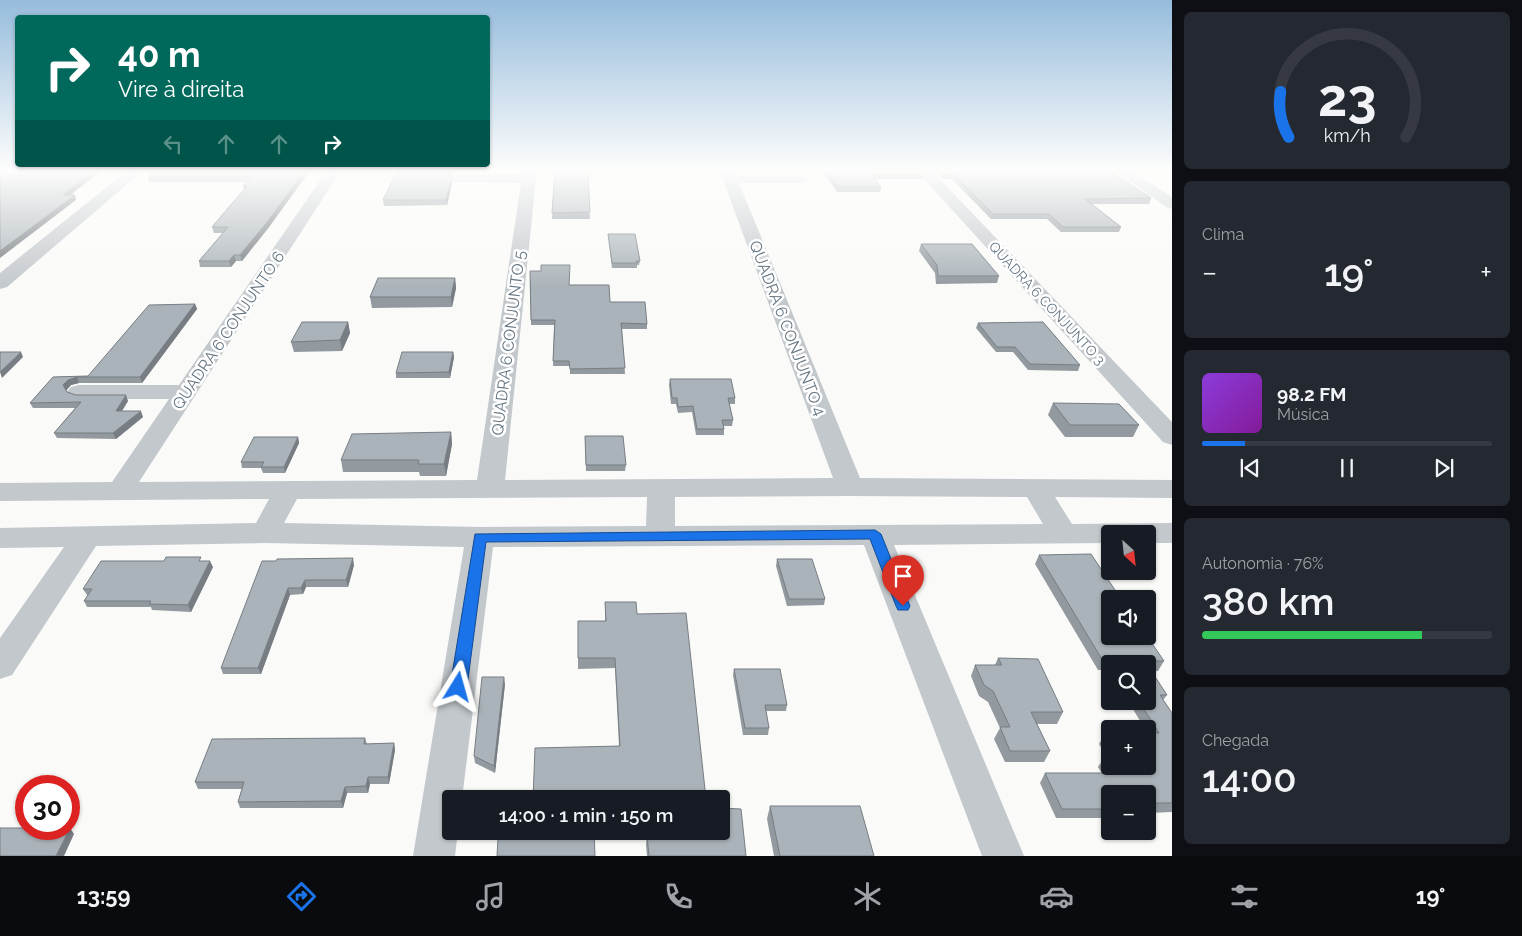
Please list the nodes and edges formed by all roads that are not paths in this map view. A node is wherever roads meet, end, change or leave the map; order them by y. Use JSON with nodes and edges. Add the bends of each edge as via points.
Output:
{"nodes":[{"id":1,"x":90,"y":209,"type":"edge"},
{"id":2,"x":308,"y":209,"type":"edge"},
{"id":3,"x":526,"y":209,"type":"edge"},
{"id":4,"x":742,"y":209,"type":"edge"},
{"id":5,"x":959,"y":209,"type":"edge"},
{"id":6,"x":0,"y":283,"type":"edge"},
{"id":7,"x":79,"y":392,"type":"dead end"},
{"id":8,"x":186,"y":392,"type":"junction"},
{"id":9,"x":1172,"y":437,"type":"edge"},
{"id":10,"x":850,"y":486,"type":"junction"},
{"id":11,"x":490,"y":488,"type":"junction"},
{"id":12,"x":1035,"y":488,"type":"junction"},
{"id":13,"x":661,"y":489,"type":"junction"},
{"id":14,"x":1172,"y":489,"type":"edge"},
{"id":15,"x":120,"y":491,"type":"junction"},
{"id":16,"x":287,"y":491,"type":"junction"},
{"id":17,"x":0,"y":492,"type":"edge"},
{"id":18,"x":1063,"y":533,"type":"junction"},
{"id":19,"x":1172,"y":533,"type":"edge"},
{"id":20,"x":265,"y":534,"type":"junction"},
{"id":21,"x":875,"y":534,"type":"junction"},
{"id":22,"x":660,"y":536,"type":"junction"},
{"id":23,"x":480,"y":537,"type":"junction"},
{"id":24,"x":0,"y":538,"type":"edge"},
{"id":25,"x":86,"y":538,"type":"junction"},
{"id":26,"x":0,"y":664,"type":"edge"},
{"id":27,"x":434,"y":856,"type":"edge"},
{"id":28,"x":1003,"y":856,"type":"edge"}],
"edges":[{"from":1,"to":6,"type":"street"},
{"from":2,"to":8,"type":"street","name":"QUADRA 6 CONJUNTO 6"},
{"from":3,"to":11,"type":"street","name":"QUADRA 6 CONJUNTO 5"},
{"from":4,"to":10,"type":"street","name":"QUADRA 6 CONJUNTO 4"},
{"from":5,"to":9,"type":"street","name":"QUADRA 6 CONJUNTO 3"},
{"from":7,"to":8,"type":"street"},
{"from":8,"to":15,"type":"street","name":"QUADRA 6 CONJUNTO 6"},
{"from":10,"to":12,"type":"street"},
{"from":10,"to":13,"type":"street"},
{"from":11,"to":13,"type":"street"},
{"from":11,"to":16,"type":"street"},
{"from":12,"to":14,"type":"street"},
{"from":12,"to":18,"type":"street"},
{"from":13,"to":22,"type":"street"},
{"from":15,"to":16,"type":"street"},
{"from":15,"to":17,"type":"street"},
{"from":16,"to":20,"type":"street"},
{"from":18,"to":19,"type":"street"},
{"from":18,"to":21,"type":"street"},
{"from":20,"to":23,"type":"street"},
{"from":20,"to":25,"type":"street"},
{"from":21,"to":22,"type":"street"},
{"from":21,"to":28,"type":"street"},
{"from":22,"to":23,"type":"street"},
{"from":23,"to":27,"type":"street"},
{"from":24,"to":25,"type":"street"},
{"from":25,"to":26,"type":"street"}]}
